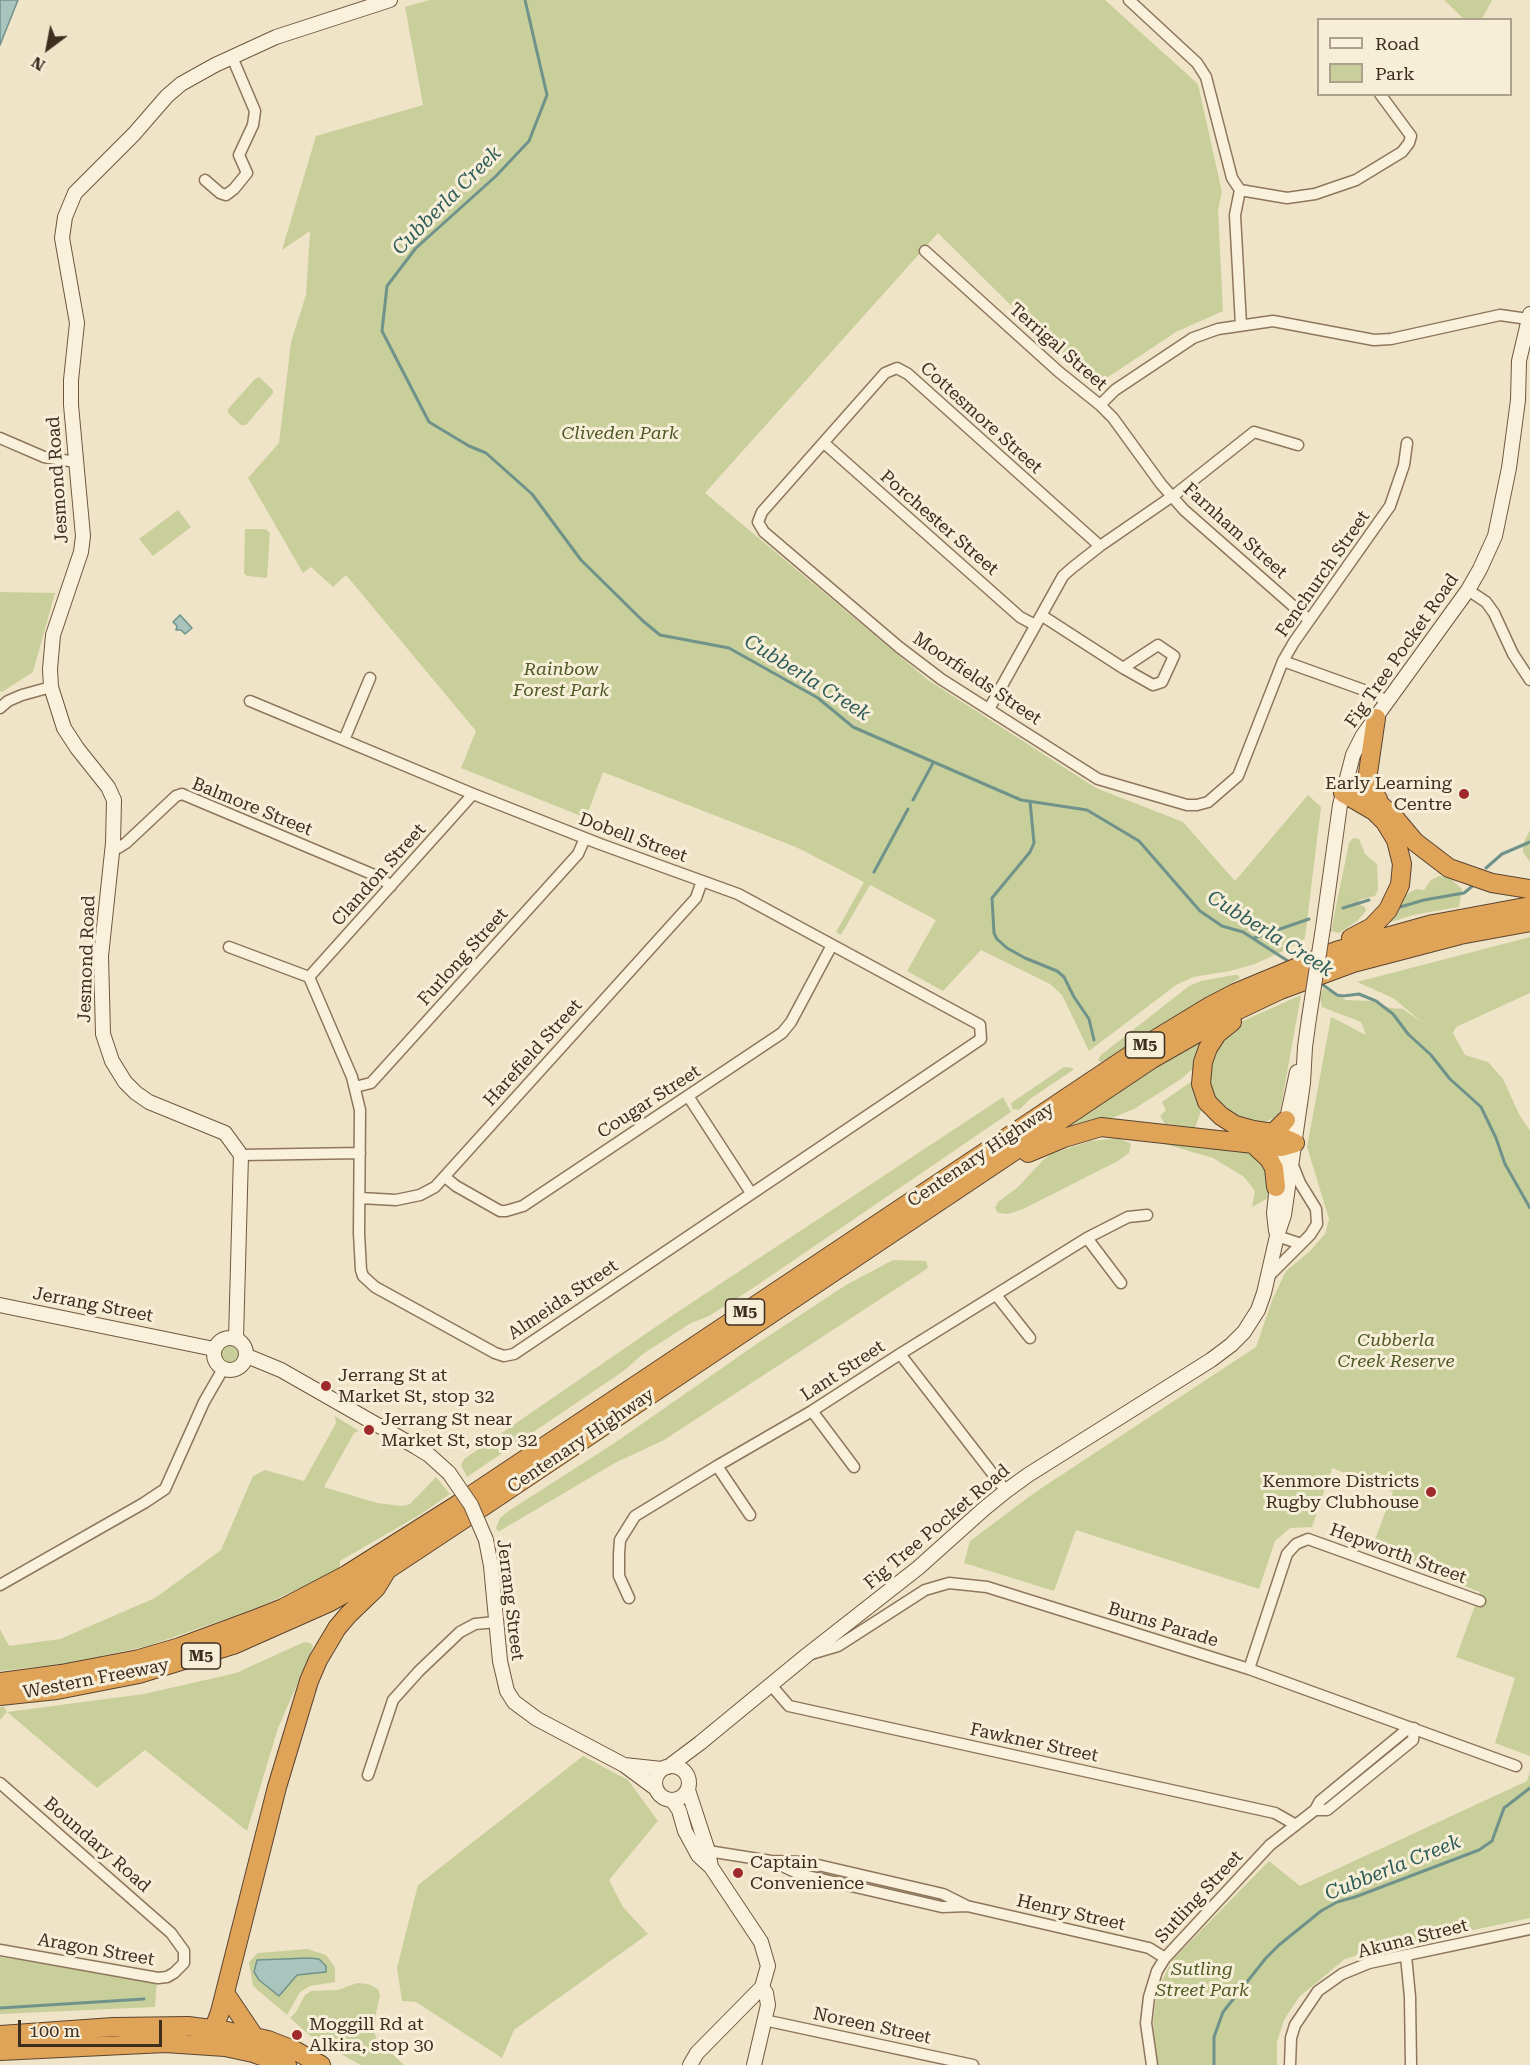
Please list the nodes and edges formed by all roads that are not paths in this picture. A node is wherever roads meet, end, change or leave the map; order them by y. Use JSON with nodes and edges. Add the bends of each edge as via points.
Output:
{"nodes":[{"id":1,"x":390,"y":0,"type":"edge"},
{"id":2,"x":1129,"y":0,"type":"edge"},
{"id":3,"x":232,"y":57,"type":"junction"},
{"id":4,"x":1381,"y":96,"type":"edge"},
{"id":5,"x":205,"y":180,"type":"dead end"},
{"id":6,"x":1240,"y":190,"type":"junction"},
{"id":7,"x":925,"y":251,"type":"dead end"},
{"id":8,"x":1529,"y":317,"type":"edge"},
{"id":9,"x":1241,"y":325,"type":"junction"},
{"id":10,"x":1100,"y":405,"type":"junction"},
{"id":11,"x":0,"y":438,"type":"edge"},
{"id":12,"x":824,"y":443,"type":"junction"},
{"id":13,"x":1407,"y":443,"type":"dead end"},
{"id":14,"x":1298,"y":445,"type":"dead end"},
{"id":15,"x":76,"y":462,"type":"junction"},
{"id":16,"x":1172,"y":497,"type":"junction"},
{"id":17,"x":764,"y":532,"type":"joint"},
{"id":18,"x":1100,"y":546,"type":"junction"},
{"id":19,"x":1468,"y":590,"type":"junction"},
{"id":20,"x":1041,"y":615,"type":"junction"},
{"id":21,"x":1309,"y":620,"type":"junction"},
{"id":22,"x":1035,"y":626,"type":"junction"},
{"id":23,"x":1283,"y":661,"type":"junction"},
{"id":24,"x":1124,"y":668,"type":"junction"},
{"id":25,"x":370,"y":678,"type":"dead end"},
{"id":26,"x":1530,"y":680,"type":"edge"},
{"id":27,"x":51,"y":687,"type":"junction"},
{"id":28,"x":250,"y":701,"type":"dead end"},
{"id":29,"x":1387,"y":702,"type":"junction"},
{"id":30,"x":0,"y":708,"type":"edge"},
{"id":31,"x":989,"y":708,"type":"junction"},
{"id":32,"x":1376,"y":718,"type":"junction"},
{"id":33,"x":344,"y":740,"type":"junction"},
{"id":34,"x":1342,"y":793,"type":"junction"},
{"id":35,"x":473,"y":794,"type":"junction"},
{"id":36,"x":1197,"y":805,"type":"joint"},
{"id":37,"x":1387,"y":810,"type":"junction"},
{"id":38,"x":585,"y":838,"type":"junction"},
{"id":39,"x":112,"y":848,"type":"junction"},
{"id":40,"x":702,"y":881,"type":"junction"},
{"id":41,"x":391,"y":886,"type":"junction"},
{"id":42,"x":1530,"y":889,"type":"edge"},
{"id":43,"x":1530,"y":906,"type":"edge"},
{"id":44,"x":1530,"y":922,"type":"edge"},
{"id":45,"x":832,"y":945,"type":"junction"},
{"id":46,"x":229,"y":947,"type":"dead end"},
{"id":47,"x":1336,"y":951,"type":"junction"},
{"id":48,"x":1313,"y":970,"type":"junction"},
{"id":49,"x":309,"y":977,"type":"junction"},
{"id":50,"x":1289,"y":978,"type":"junction"},
{"id":51,"x":1238,"y":1010,"type":"junction"},
{"id":52,"x":981,"y":1039,"type":"joint"},
{"id":53,"x":1305,"y":1047,"type":"junction"},
{"id":54,"x":355,"y":1087,"type":"junction"},
{"id":55,"x":688,"y":1096,"type":"junction"},
{"id":56,"x":1284,"y":1136,"type":"junction"},
{"id":57,"x":1253,"y":1144,"type":"junction"},
{"id":58,"x":360,"y":1154,"type":"junction"},
{"id":59,"x":241,"y":1155,"type":"junction"},
{"id":60,"x":1292,"y":1163,"type":"junction"},
{"id":61,"x":445,"y":1177,"type":"junction"},
{"id":62,"x":1276,"y":1187,"type":"junction"},
{"id":63,"x":751,"y":1193,"type":"junction"},
{"id":64,"x":947,"y":1196,"type":"junction"},
{"id":65,"x":360,"y":1198,"type":"junction"},
{"id":66,"x":1147,"y":1215,"type":"dead end"},
{"id":67,"x":1276,"y":1236,"type":"junction"},
{"id":68,"x":1087,"y":1238,"type":"junction"},
{"id":69,"x":1301,"y":1244,"type":"junction"},
{"id":70,"x":1268,"y":1278,"type":"junction"},
{"id":71,"x":1120,"y":1283,"type":"dead end"},
{"id":72,"x":996,"y":1295,"type":"junction"},
{"id":73,"x":0,"y":1305,"type":"edge"},
{"id":74,"x":1030,"y":1338,"type":"dead end"},
{"id":75,"x":236,"y":1339,"type":"junction"},
{"id":76,"x":214,"y":1349,"type":"junction"},
{"id":77,"x":900,"y":1354,"type":"junction"},
{"id":78,"x":247,"y":1356,"type":"junction"},
{"id":79,"x":223,"y":1369,"type":"junction"},
{"id":80,"x":812,"y":1411,"type":"junction"},
{"id":81,"x":717,"y":1466,"type":"junction"},
{"id":82,"x":854,"y":1467,"type":"dead end"},
{"id":83,"x":1006,"y":1491,"type":"junction"},
{"id":84,"x":470,"y":1506,"type":"junction"},
{"id":85,"x":750,"y":1515,"type":"dead end"},
{"id":86,"x":382,"y":1563,"type":"junction"},
{"id":87,"x":0,"y":1585,"type":"edge"},
{"id":88,"x":629,"y":1598,"type":"dead end"},
{"id":89,"x":1480,"y":1601,"type":"dead end"},
{"id":90,"x":496,"y":1622,"type":"junction"},
{"id":91,"x":807,"y":1655,"type":"junction"},
{"id":92,"x":1249,"y":1669,"type":"junction"},
{"id":93,"x":0,"y":1682,"type":"edge"},
{"id":94,"x":771,"y":1685,"type":"junction"},
{"id":95,"x":0,"y":1696,"type":"edge"},
{"id":96,"x":1414,"y":1728,"type":"junction"},
{"id":97,"x":700,"y":1743,"type":"junction"},
{"id":98,"x":624,"y":1765,"type":"junction"},
{"id":99,"x":1516,"y":1766,"type":"dead end"},
{"id":100,"x":665,"y":1768,"type":"junction"},
{"id":101,"x":368,"y":1775,"type":"dead end"},
{"id":102,"x":0,"y":1783,"type":"edge"},
{"id":103,"x":688,"y":1785,"type":"junction"},
{"id":104,"x":656,"y":1788,"type":"junction"},
{"id":105,"x":672,"y":1800,"type":"junction"},
{"id":106,"x":1296,"y":1825,"type":"junction"},
{"id":107,"x":703,"y":1853,"type":"junction"},
{"id":108,"x":1530,"y":1929,"type":"edge"},
{"id":109,"x":171,"y":1933,"type":"joint"},
{"id":110,"x":0,"y":1950,"type":"edge"},
{"id":111,"x":1407,"y":1956,"type":"junction"},
{"id":112,"x":1165,"y":1958,"type":"junction"},
{"id":113,"x":762,"y":1987,"type":"junction"},
{"id":114,"x":225,"y":1993,"type":"junction"},
{"id":115,"x":764,"y":2020,"type":"junction"},
{"id":116,"x":254,"y":2036,"type":"junction"},
{"id":117,"x":211,"y":2037,"type":"junction"},
{"id":118,"x":2,"y":2051,"type":"edge"},
{"id":119,"x":288,"y":2065,"type":"edge"},
{"id":120,"x":321,"y":2065,"type":"edge"},
{"id":121,"x":690,"y":2065,"type":"edge"},
{"id":122,"x":754,"y":2065,"type":"edge"},
{"id":123,"x":973,"y":2065,"type":"edge"},
{"id":124,"x":1152,"y":2065,"type":"edge"},
{"id":125,"x":1290,"y":2065,"type":"edge"},
{"id":126,"x":1411,"y":2065,"type":"edge"}],
"edges":[{"from":1,"to":3,"type":"street","name":"Jesmond Road","via":[[276,37]]},
{"from":2,"to":6,"type":"street","via":[[1197,63],[1206,77],[1232,178]]},
{"from":3,"to":5,"type":"street","via":[[255,111],[239,155],[247,173],[226,195]]},
{"from":3,"to":15,"type":"street","name":"Jesmond Road","via":[[195,75],[167,96],[75,193],[68,206],[62,238],[77,323],[71,392]]},
{"from":4,"to":6,"type":"street","via":[[1410,136],[1402,152],[1356,180],[1315,194],[1287,198]]},
{"from":6,"to":9,"type":"street","via":[[1235,215]]},
{"from":7,"to":10,"type":"street","name":"Terrigal Street"},
{"from":8,"to":9,"type":"street","name":"Terrigal Street","via":[[1500,315],[1383,340],[1273,321]]},
{"from":8,"to":19,"type":"street","name":"Fig Tree Pocket Road","via":[[1519,360],[1509,468],[1495,536]]},
{"from":9,"to":10,"type":"street","name":"Terrigal Street","via":[[1193,338],[1115,390]]},
{"from":10,"to":16,"type":"street","name":"Farnham Street"},
{"from":11,"to":15,"type":"street","via":[[44,457]]},
{"from":12,"to":17,"type":"street","name":"Cottesmore Street","via":[[762,512],[758,522]]},
{"from":12,"to":18,"type":"street","name":"Cottesmore Street","via":[[885,373],[897,368]]},
{"from":12,"to":22,"type":"street","name":"Porchester Street","via":[[1020,617]]},
{"from":13,"to":21,"type":"street","name":"Fenchurch Street","via":[[1390,506]]},
{"from":14,"to":16,"type":"street","via":[[1254,432]]},
{"from":15,"to":27,"type":"street","name":"Jesmond Road","via":[[83,537],[53,635]]},
{"from":16,"to":18,"type":"street"},
{"from":16,"to":21,"type":"street","name":"Farnham Street"},
{"from":17,"to":31,"type":"street","name":"Moorfields Street","via":[[899,647]]},
{"from":18,"to":20,"type":"street","via":[[1063,576]]},
{"from":19,"to":26,"type":"street","via":[[1494,613]]},
{"from":19,"to":29,"type":"street","name":"Fig Tree Pocket Road"},
{"from":20,"to":22,"type":"street"},
{"from":20,"to":24,"type":"street"},
{"from":21,"to":23,"type":"street","name":"Fenchurch Street"},
{"from":22,"to":31,"type":"street"},
{"from":23,"to":29,"type":"street","via":[[1375,694]]},
{"from":23,"to":36,"type":"street","name":"Fenchurch Street","via":[[1238,776],[1208,802]]},
{"from":24,"to":24,"type":"street","via":[[1153,685],[1162,682],[1174,656],[1158,645]]},
{"from":25,"to":33,"type":"street"},
{"from":27,"to":30,"type":"street","via":[[22,695]]},
{"from":27,"to":39,"type":"street","name":"Jesmond Road","via":[[64,728],[114,800]]},
{"from":28,"to":33,"type":"street","name":"Dobell Street"},
{"from":29,"to":32,"type":"street","name":"Fig Tree Pocket Road"},
{"from":31,"to":36,"type":"street","name":"Moorfields Street","via":[[1098,779]]},
{"from":32,"to":34,"type":"street","name":"Fig Tree Pocket Road","via":[[1353,755]]},
{"from":32,"to":37,"type":"highway","via":[[1367,780]]},
{"from":33,"to":35,"type":"street","name":"Dobell Street"},
{"from":34,"to":37,"type":"highway","via":[[1357,789]]},
{"from":34,"to":47,"type":"highway","via":[[1385,822],[1398,845],[1402,870],[1397,893],[1383,916]]},
{"from":34,"to":53,"type":"street","name":"Fig Tree Pocket Road","bridge":true},
{"from":35,"to":38,"type":"street","name":"Dobell Street"},
{"from":35,"to":41,"type":"street","name":"Clandon Street"},
{"from":37,"to":42,"type":"highway","via":[[1415,842],[1449,868],[1492,883]]},
{"from":38,"to":40,"type":"street","name":"Dobell Street"},
{"from":38,"to":54,"type":"street","name":"Furlong Street","via":[[578,854],[371,1083]]},
{"from":39,"to":41,"type":"street","name":"Balmore Street","via":[[126,843],[182,794],[379,877]]},
{"from":39,"to":59,"type":"street","name":"Jesmond Road","via":[[101,981],[103,1034],[112,1061],[136,1093],[225,1133]]},
{"from":40,"to":45,"type":"street","name":"Dobell Street","via":[[738,894]]},
{"from":40,"to":61,"type":"street","name":"Harefield Street","via":[[696,898]]},
{"from":41,"to":49,"type":"street","name":"Clandon Street"},
{"from":43,"to":47,"type":"highway","name":"Centenary Highway","number":"M5","via":[[1433,924]]},
{"from":44,"to":48,"type":"highway","name":"Centenary Highway","number":"M5"},
{"from":45,"to":52,"type":"street","name":"Dobell Street","via":[[980,1025]]},
{"from":45,"to":55,"type":"street","name":"Cougar Street","via":[[782,1033]]},
{"from":46,"to":49,"type":"street"},
{"from":47,"to":48,"type":"highway","name":"Centenary Highway","number":"M5"},
{"from":48,"to":50,"type":"highway","name":"Centenary Highway","number":"M5"},
{"from":49,"to":54,"type":"street","name":"Almeida Street"},
{"from":50,"to":51,"type":"highway","name":"Centenary Highway","number":"M5"},
{"from":50,"to":84,"type":"highway","name":"Centenary Highway","number":"M5","via":[[1235,993],[1141,1048]]},
{"from":51,"to":56,"type":"highway","via":[[1233,1022],[1217,1034],[1208,1048],[1201,1084],[1208,1102],[1235,1125]]},
{"from":51,"to":64,"type":"highway","name":"Centenary Highway","number":"M5","via":[[1152,1059]]},
{"from":52,"to":63,"type":"street","name":"Almeida Street"},
{"from":53,"to":56,"type":"street","name":"Fig Tree Pocket Road"},
{"from":53,"to":56,"type":"street","name":"Fig Tree Pocket Road","via":[[1303,1083]]},
{"from":54,"to":58,"type":"street","name":"Almeida Street","via":[[360,1110]]},
{"from":55,"to":61,"type":"street","name":"Cougar Street","via":[[519,1208],[500,1211]]},
{"from":55,"to":63,"type":"street"},
{"from":56,"to":57,"type":"highway"},
{"from":56,"to":60,"type":"street","name":"Fig Tree Pocket Road"},
{"from":56,"to":62,"type":"street","name":"Fig Tree Pocket Road"},
{"from":57,"to":62,"type":"highway","via":[[1274,1168]]},
{"from":57,"to":64,"type":"highway","via":[[1101,1127],[1033,1150]]},
{"from":58,"to":59,"type":"street"},
{"from":58,"to":65,"type":"street","name":"Almeida Street"},
{"from":59,"to":75,"type":"street"},
{"from":60,"to":67,"type":"street","name":"Fig Tree Pocket Road","via":[[1284,1215]]},
{"from":60,"to":69,"type":"street","via":[[1299,1183],[1316,1209],[1315,1229]]},
{"from":61,"to":65,"type":"street","name":"Harefield Street","via":[[420,1195],[396,1200]]},
{"from":62,"to":67,"type":"street","name":"Fig Tree Pocket Road"},
{"from":63,"to":65,"type":"street","name":"Almeida Street","via":[[514,1354],[504,1356],[375,1287],[363,1276]]},
{"from":64,"to":84,"type":"highway","name":"Centenary Highway","number":"M5"},
{"from":66,"to":68,"type":"street","name":"Lant Street","via":[[1128,1217]]},
{"from":67,"to":69,"type":"street"},
{"from":67,"to":70,"type":"street","name":"Fig Tree Pocket Road"},
{"from":68,"to":71,"type":"street"},
{"from":68,"to":72,"type":"street","name":"Lant Street"},
{"from":69,"to":70,"type":"street"},
{"from":70,"to":83,"type":"street","name":"Fig Tree Pocket Road","via":[[1255,1315],[1231,1345]]},
{"from":72,"to":74,"type":"street"},
{"from":72,"to":77,"type":"street","name":"Lant Street"},
{"from":73,"to":76,"type":"street","name":"Jerrang Street"},
{"from":75,"to":76,"type":"street","via":[[223,1339]]},
{"from":75,"to":78,"type":"street"},
{"from":76,"to":79,"type":"street","via":[[215,1361]]},
{"from":77,"to":80,"type":"street","name":"Lant Street"},
{"from":77,"to":83,"type":"street"},
{"from":78,"to":79,"type":"street","via":[[236,1370]]},
{"from":78,"to":90,"type":"street","name":"Jerrang Street","bridge":true,"via":[[281,1370],[416,1447],[449,1473],[471,1505],[486,1540]]},
{"from":79,"to":87,"type":"street","via":[[165,1489]]},
{"from":80,"to":81,"type":"street","name":"Lant Street"},
{"from":80,"to":82,"type":"street"},
{"from":81,"to":85,"type":"street"},
{"from":81,"to":88,"type":"street","name":"Lant Street","via":[[635,1516],[627,1527],[621,1540],[619,1576]]},
{"from":83,"to":91,"type":"street","name":"Fig Tree Pocket Road","via":[[918,1569]]},
{"from":84,"to":86,"type":"highway","name":"Centenary Highway","number":"M5"},
{"from":86,"to":93,"type":"highway","name":"Western Freeway","number":"M5","via":[[346,1575],[284,1608],[180,1647],[139,1659]]},
{"from":86,"to":95,"type":"highway","name":"Western Freeway","number":"M5","via":[[330,1602],[207,1655],[98,1682]]},
{"from":86,"to":114,"type":"highway","via":[[376,1588],[337,1628],[309,1681],[277,1787]]},
{"from":89,"to":92,"type":"street","name":"Hepworth Street","via":[[1308,1539],[1287,1554]]},
{"from":90,"to":98,"type":"street","name":"Jerrang Street","via":[[503,1679],[514,1702],[537,1719]]},
{"from":90,"to":101,"type":"street","via":[[475,1624],[460,1632],[393,1700]]},
{"from":91,"to":92,"type":"street","name":"Burns Parade","via":[[838,1646],[925,1590],[949,1583],[987,1587]]},
{"from":91,"to":94,"type":"street","name":"Fig Tree Pocket Road"},
{"from":92,"to":96,"type":"street","name":"Burns Parade"},
{"from":94,"to":97,"type":"street","name":"Fig Tree Pocket Road"},
{"from":94,"to":106,"type":"street","name":"Fawkner Street","via":[[789,1706],[1275,1813]]},
{"from":96,"to":99,"type":"street","name":"Burns Parade"},
{"from":96,"to":106,"type":"street","name":"Sutling Street","via":[[1320,1801],[1316,1810]]},
{"from":97,"to":100,"type":"street","name":"Fig Tree Pocket Road"},
{"from":97,"to":103,"type":"street"},
{"from":98,"to":100,"type":"street","name":"Jerrang Street"},
{"from":98,"to":104,"type":"street","name":"Jerrang Street"},
{"from":100,"to":103,"type":"street","via":[[683,1770]]},
{"from":100,"to":104,"type":"street","via":[[656,1777]]},
{"from":102,"to":109,"type":"street","name":"Boundary Road"},
{"from":103,"to":105,"type":"street","via":[[681,1797]]},
{"from":103,"to":107,"type":"street"},
{"from":104,"to":105,"type":"street","via":[[662,1797]]},
{"from":105,"to":107,"type":"street","via":[[685,1831]]},
{"from":106,"to":112,"type":"street","name":"Sutling Street","via":[[1270,1845]]},
{"from":107,"to":112,"type":"street","name":"Henry Street","via":[[771,1861],[799,1874],[942,1907],[967,1906],[1149,1948]]},
{"from":107,"to":113,"type":"street","via":[[761,1942],[768,1966]]},
{"from":108,"to":111,"type":"street","name":"Akuna Street"},
{"from":109,"to":110,"type":"street","name":"Aragon Street","via":[[184,1952],[184,1963],[174,1974],[158,1978]]},
{"from":111,"to":125,"type":"street","name":"Akuna Street","via":[[1342,1974],[1318,1991],[1295,2025]]},
{"from":111,"to":126,"type":"street"},
{"from":112,"to":124,"type":"street","name":"Sutling Street","via":[[1149,1997],[1146,2023]]},
{"from":113,"to":115,"type":"street","via":[[768,2005]]},
{"from":113,"to":121,"type":"street"},
{"from":114,"to":116,"type":"highway"},
{"from":114,"to":117,"type":"highway"},
{"from":115,"to":122,"type":"street"},
{"from":115,"to":123,"type":"street","name":"Noreen Street"},
{"from":116,"to":117,"type":"highway"},
{"from":116,"to":120,"type":"highway","via":[[281,2044]]},
{"from":117,"to":118,"type":"highway","via":[[178,2025],[112,2027]]},
{"from":117,"to":119,"type":"highway"}]}
